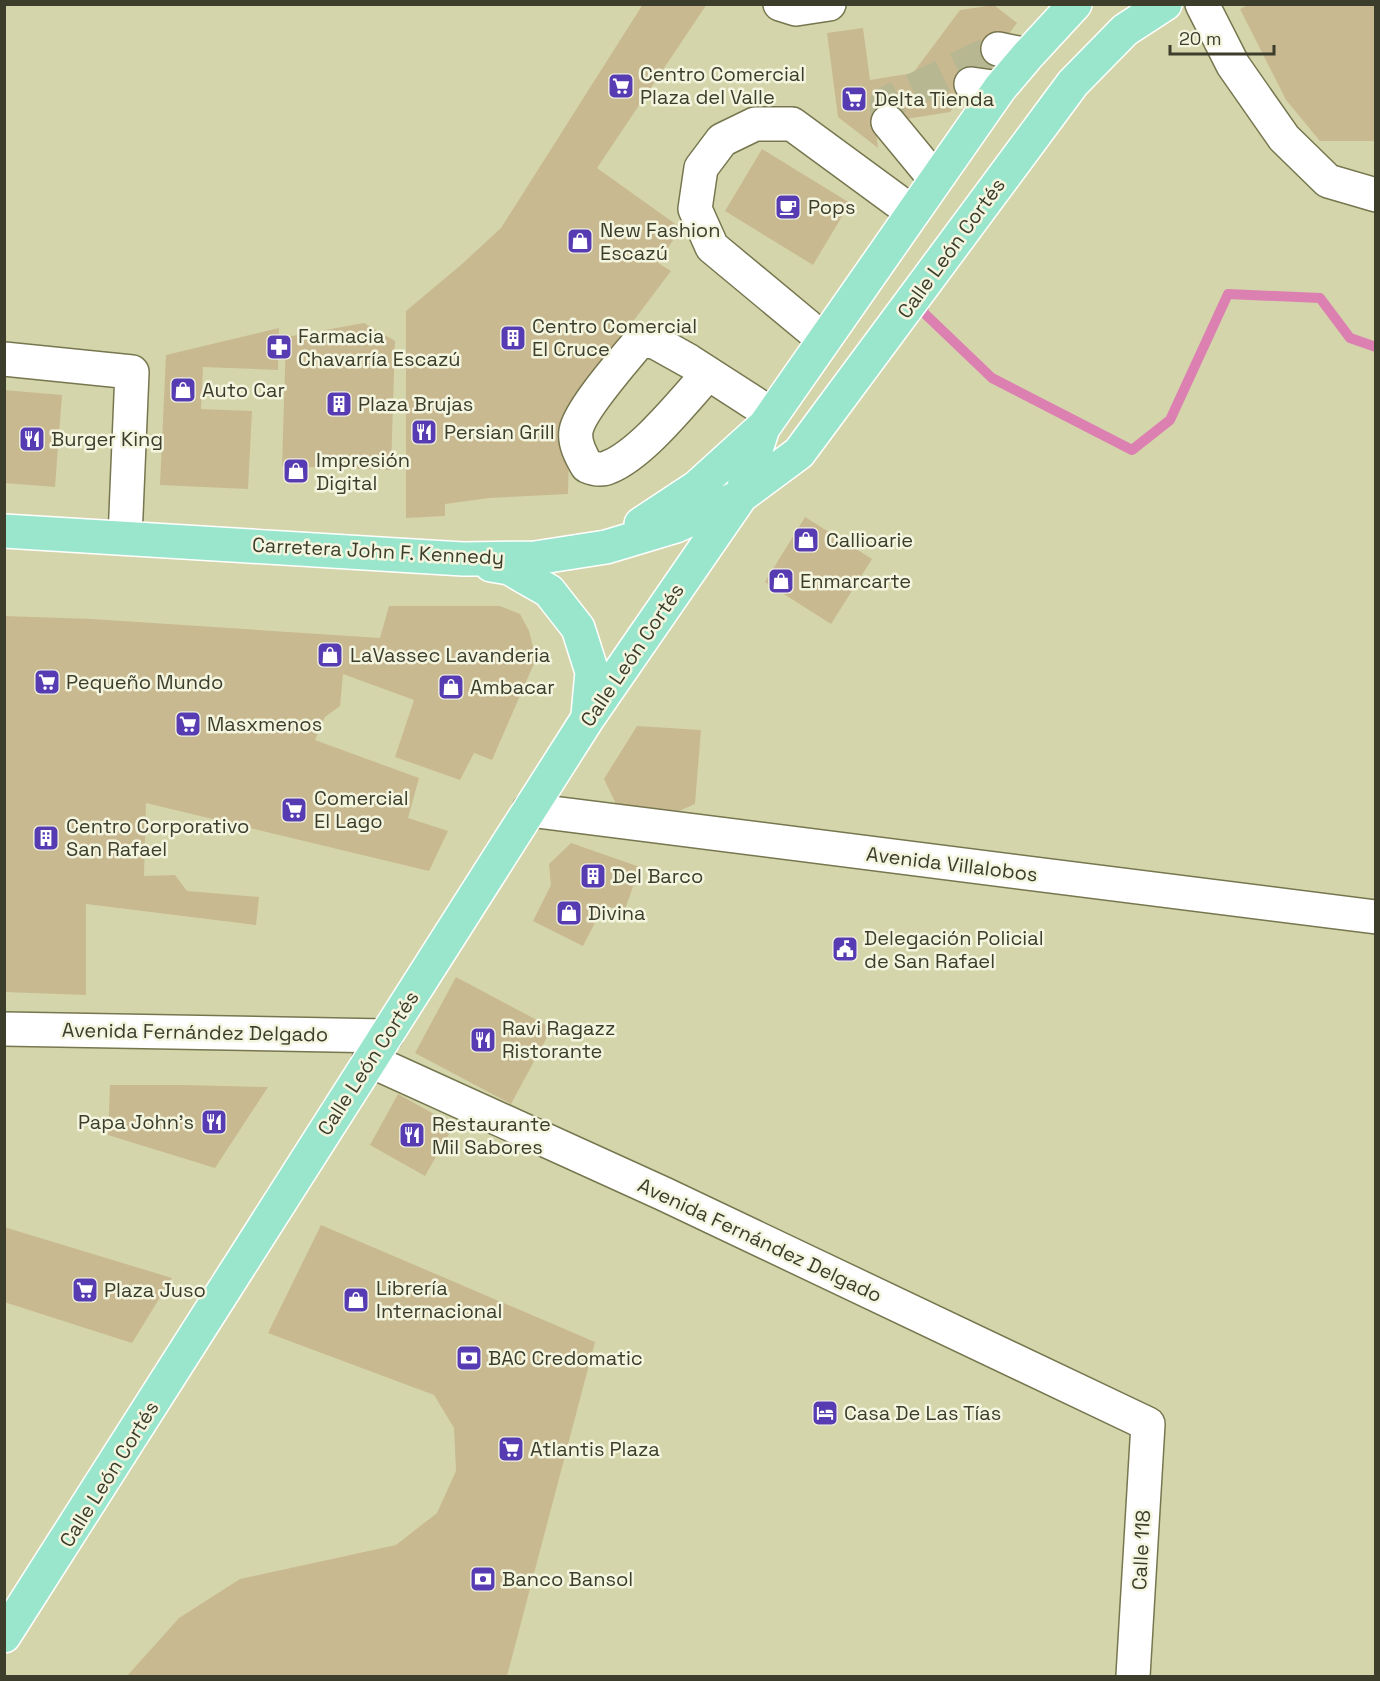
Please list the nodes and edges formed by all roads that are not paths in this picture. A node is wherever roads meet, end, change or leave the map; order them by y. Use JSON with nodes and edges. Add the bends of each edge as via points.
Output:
{"nodes":[{"id":1,"x":780,"y":4,"type":"edge"},
{"id":2,"x":829,"y":4,"type":"edge"},
{"id":3,"x":1074,"y":4,"type":"edge"},
{"id":4,"x":1165,"y":4,"type":"edge"},
{"id":5,"x":1202,"y":4,"type":"edge"},
{"id":6,"x":888,"y":122,"type":"dead end"},
{"id":7,"x":935,"y":179,"type":"junction"},
{"id":8,"x":1376,"y":195,"type":"edge"},
{"id":9,"x":912,"y":212,"type":"junction"},
{"id":10,"x":824,"y":340,"type":"junction"},
{"id":11,"x":4,"y":359,"type":"edge"},
{"id":12,"x":708,"y":374,"type":"dead end"},
{"id":13,"x":767,"y":421,"type":"junction"},
{"id":14,"x":741,"y":496,"type":"junction"},
{"id":15,"x":4,"y":531,"type":"edge"},
{"id":16,"x":125,"y":538,"type":"junction"},
{"id":17,"x":606,"y":547,"type":"junction"},
{"id":18,"x":463,"y":559,"type":"junction"},
{"id":19,"x":588,"y":718,"type":"junction"},
{"id":20,"x":529,"y":810,"type":"junction"},
{"id":21,"x":1376,"y":917,"type":"edge"},
{"id":22,"x":4,"y":1029,"type":"edge"},
{"id":23,"x":378,"y":1048,"type":"junction"},
{"id":24,"x":1148,"y":1424,"type":"joint"},
{"id":25,"x":4,"y":1636,"type":"edge"},
{"id":26,"x":1134,"y":1677,"type":"edge"}],
"edges":[{"from":1,"to":2,"type":"street","via":[[796,9]]},
{"from":3,"to":7,"type":"main road","name":"Calle León Cortés","via":[[1013,52],[986,86]]},
{"from":4,"to":14,"type":"main road","name":"Calle León Cortés","via":[[1125,30],[1073,83],[799,453]]},
{"from":5,"to":8,"type":"street","via":[[1233,65],[1284,138],[1328,181]]},
{"from":6,"to":7,"type":"street"},
{"from":7,"to":9,"type":"main road","name":"Calle León Cortés"},
{"from":9,"to":10,"type":"main road","name":"Calle León Cortés"},
{"from":9,"to":10,"type":"street","via":[[792,124],[755,124],[722,140],[701,168],[695,209],[712,247]]},
{"from":10,"to":13,"type":"main road","name":"Calle León Cortés"},
{"from":11,"to":16,"type":"street","via":[[132,372]]},
{"from":12,"to":13,"type":"street"},
{"from":13,"to":14,"type":"main road","name":"Calle León Cortés"},
{"from":13,"to":17,"type":"main road","via":[[697,487]]},
{"from":14,"to":17,"type":"main road","name":"Carretera John F. Kennedy","via":[[676,526]]},
{"from":14,"to":19,"type":"main road","name":"Calle León Cortés"},
{"from":15,"to":16,"type":"main road","name":"Carretera John F. Kennedy"},
{"from":16,"to":18,"type":"main road","name":"Carretera John F. Kennedy"},
{"from":17,"to":18,"type":"main road","name":"Carretera John F. Kennedy","via":[[536,558]]},
{"from":18,"to":19,"type":"main road","via":[[509,568],[549,591],[578,628],[592,672]]},
{"from":19,"to":20,"type":"main road","name":"Calle León Cortés"},
{"from":20,"to":21,"type":"street","name":"Avenida Villalobos"},
{"from":20,"to":23,"type":"main road","name":"Calle León Cortés"},
{"from":22,"to":23,"type":"street","name":"Avenida Fernández Delgado"},
{"from":23,"to":24,"type":"street","name":"Avenida Fernández Delgado","via":[[664,1194]]},
{"from":23,"to":25,"type":"main road","name":"Calle León Cortés"},
{"from":24,"to":26,"type":"street","name":"Calle 118"}]}
